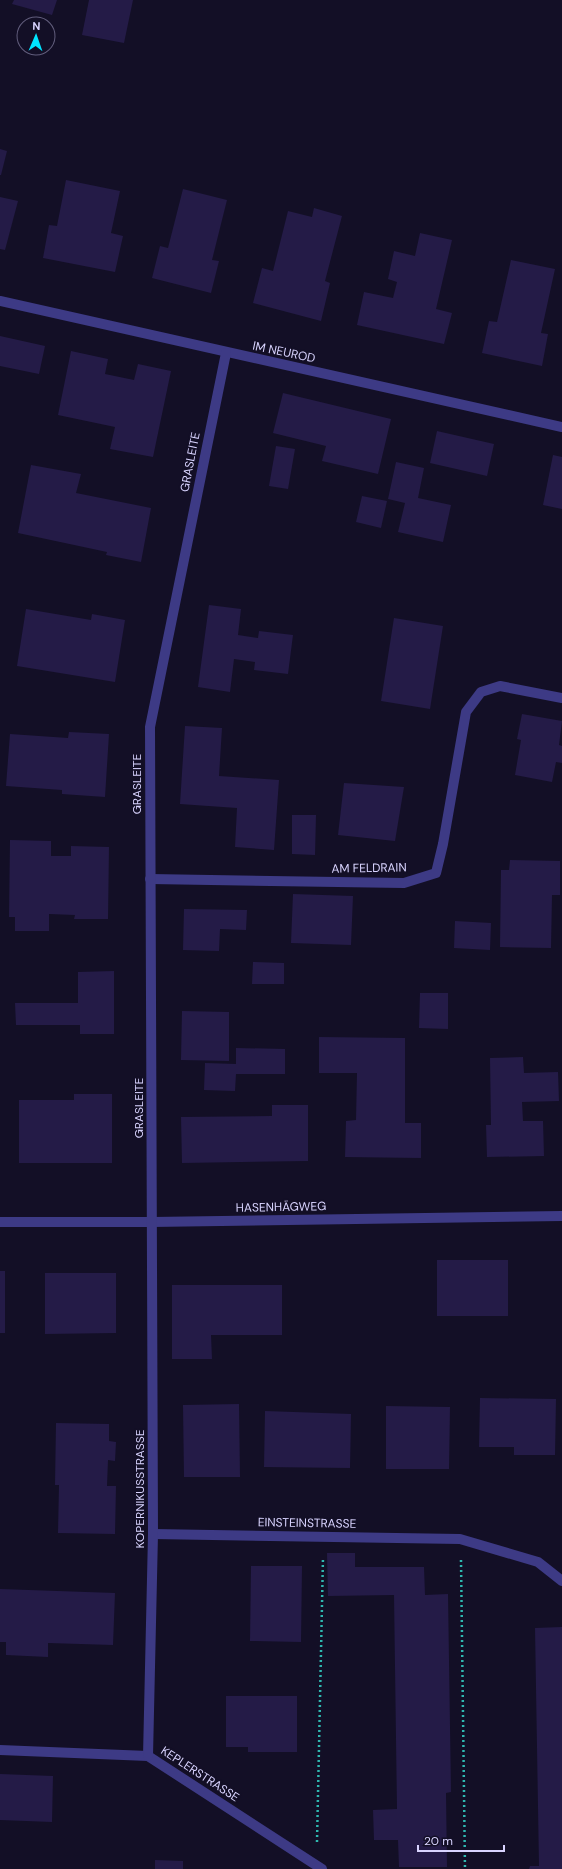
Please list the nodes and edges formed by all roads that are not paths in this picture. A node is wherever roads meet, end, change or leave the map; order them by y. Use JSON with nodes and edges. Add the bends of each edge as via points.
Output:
{"nodes":[{"id":1,"x":0,"y":301,"type":"edge"},
{"id":2,"x":226,"y":352,"type":"junction"},
{"id":3,"x":562,"y":427,"type":"edge"},
{"id":4,"x":562,"y":698,"type":"edge"},
{"id":5,"x":150,"y":879,"type":"junction"},
{"id":6,"x":562,"y":1216,"type":"edge"},
{"id":7,"x":0,"y":1222,"type":"edge"},
{"id":8,"x":152,"y":1222,"type":"junction"},
{"id":9,"x":153,"y":1534,"type":"junction"},
{"id":10,"x":562,"y":1581,"type":"edge"},
{"id":11,"x":0,"y":1750,"type":"edge"},
{"id":12,"x":148,"y":1756,"type":"junction"},
{"id":13,"x":319,"y":1867,"type":"edge"}],
"edges":[{"from":1,"to":2,"type":"street","name":"IM NEUROD"},
{"from":2,"to":3,"type":"street","name":"IM NEUROD"},
{"from":2,"to":5,"type":"street","name":"GRASLEITE","via":[[150,727]]},
{"from":4,"to":5,"type":"street","name":"AM FELDRAIN","via":[[500,686],[482,692],[466,712],[436,873],[404,883]]},
{"from":5,"to":8,"type":"street","name":"GRASLEITE"},
{"from":6,"to":8,"type":"street","name":"HASENHÄGWEG"},
{"from":7,"to":8,"type":"street","name":"HASENHÄGWEG"},
{"from":8,"to":9,"type":"street","name":"KOPERNIKUSSTRASSE"},
{"from":9,"to":10,"type":"street","name":"EINSTEINSTRASSE","via":[[460,1539],[538,1562]]},
{"from":9,"to":12,"type":"street","name":"KOPERNIKUSSTRASSE"},
{"from":11,"to":12,"type":"street","name":"KEPLERSTRASSE"},
{"from":12,"to":13,"type":"street","name":"KEPLERSTRASSE"}]}
